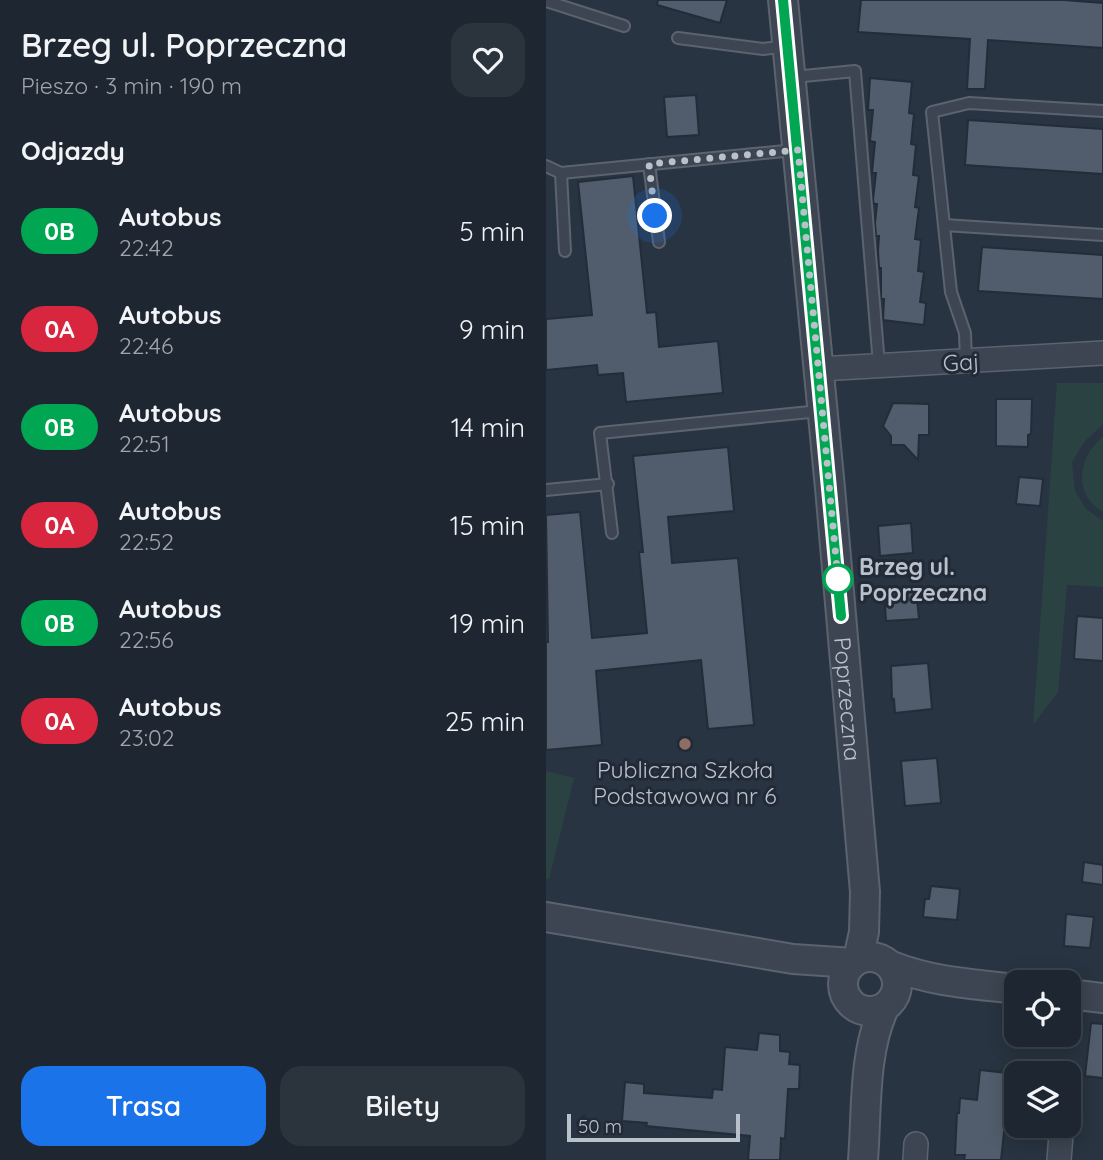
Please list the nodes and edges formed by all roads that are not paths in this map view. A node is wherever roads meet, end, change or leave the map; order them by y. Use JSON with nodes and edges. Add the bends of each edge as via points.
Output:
{"nodes":[{"id":1,"x":783,"y":0,"type":"edge"},
{"id":2,"x":546,"y":1,"type":"edge"},
{"id":3,"x":624,"y":26,"type":"dead end"},
{"id":4,"x":678,"y":38,"type":"dead end"},
{"id":5,"x":787,"y":46,"type":"junction"},
{"id":6,"x":791,"y":77,"type":"junction"},
{"id":7,"x":1103,"y":111,"type":"edge"},
{"id":8,"x":798,"y":150,"type":"junction"},
{"id":9,"x":649,"y":164,"type":"junction"},
{"id":10,"x":546,"y":166,"type":"edge"},
{"id":11,"x":561,"y":173,"type":"junction"},
{"id":12,"x":944,"y":225,"type":"junction"},
{"id":13,"x":1103,"y":235,"type":"edge"},
{"id":14,"x":659,"y":242,"type":"dead end"},
{"id":15,"x":565,"y":251,"type":"dead end"},
{"id":16,"x":1103,"y":353,"type":"edge"},
{"id":17,"x":966,"y":362,"type":"junction"},
{"id":18,"x":879,"y":365,"type":"junction"},
{"id":19,"x":819,"y":369,"type":"junction"},
{"id":20,"x":823,"y":411,"type":"junction"},
{"id":21,"x":608,"y":484,"type":"junction"},
{"id":22,"x":546,"y":490,"type":"edge"},
{"id":23,"x":612,"y":533,"type":"dead end"},
{"id":24,"x":546,"y":916,"type":"edge"},
{"id":25,"x":865,"y":966,"type":"junction"},
{"id":26,"x":947,"y":981,"type":"junction"},
{"id":27,"x":1004,"y":988,"type":"edge"},
{"id":28,"x":1081,"y":995,"type":"edge"},
{"id":29,"x":1103,"y":998,"type":"edge"},
{"id":30,"x":879,"y":1005,"type":"junction"},
{"id":31,"x":1061,"y":1138,"type":"edge"},
{"id":32,"x":863,"y":1160,"type":"edge"},
{"id":33,"x":1059,"y":1160,"type":"edge"}],
"edges":[{"from":1,"to":5,"type":"street","name":"Poprzeczna"},
{"from":2,"to":3,"type":"lane"},
{"from":4,"to":5,"type":"lane","via":[[764,49]]},
{"from":5,"to":6,"type":"street","name":"Poprzeczna"},
{"from":6,"to":8,"type":"street","name":"Poprzeczna"},
{"from":6,"to":18,"type":"lane","via":[[855,71]]},
{"from":7,"to":12,"type":"lane","via":[[969,103],[932,113]]},
{"from":8,"to":9,"type":"lane"},
{"from":8,"to":19,"type":"street","name":"Poprzeczna"},
{"from":9,"to":11,"type":"lane"},
{"from":9,"to":14,"type":"lane"},
{"from":10,"to":11,"type":"lane"},
{"from":11,"to":15,"type":"lane"},
{"from":12,"to":13,"type":"lane"},
{"from":12,"to":17,"type":"lane","via":[[951,292],[965,333]]},
{"from":16,"to":17,"type":"street","name":"Gaj"},
{"from":17,"to":18,"type":"street","name":"Gaj"},
{"from":18,"to":19,"type":"street","name":"Gaj"},
{"from":19,"to":20,"type":"street","name":"Poprzeczna"},
{"from":20,"to":21,"type":"lane","via":[[600,433]]},
{"from":20,"to":25,"type":"street","name":"Poprzeczna","via":[[866,896]]},
{"from":21,"to":22,"type":"lane"},
{"from":21,"to":23,"type":"lane"},
{"from":24,"to":25,"type":"street","via":[[793,959]]},
{"from":25,"to":26,"type":"street"},
{"from":25,"to":30,"type":"street","via":[[898,983]]},
{"from":25,"to":30,"type":"street","via":[[845,996]]},
{"from":26,"to":27,"type":"street"},
{"from":26,"to":30,"type":"street","via":[[907,988]]},
{"from":28,"to":29,"type":"street"},
{"from":30,"to":32,"type":"street","via":[[865,1027],[870,1060]]},
{"from":31,"to":33,"type":"street"}]}
